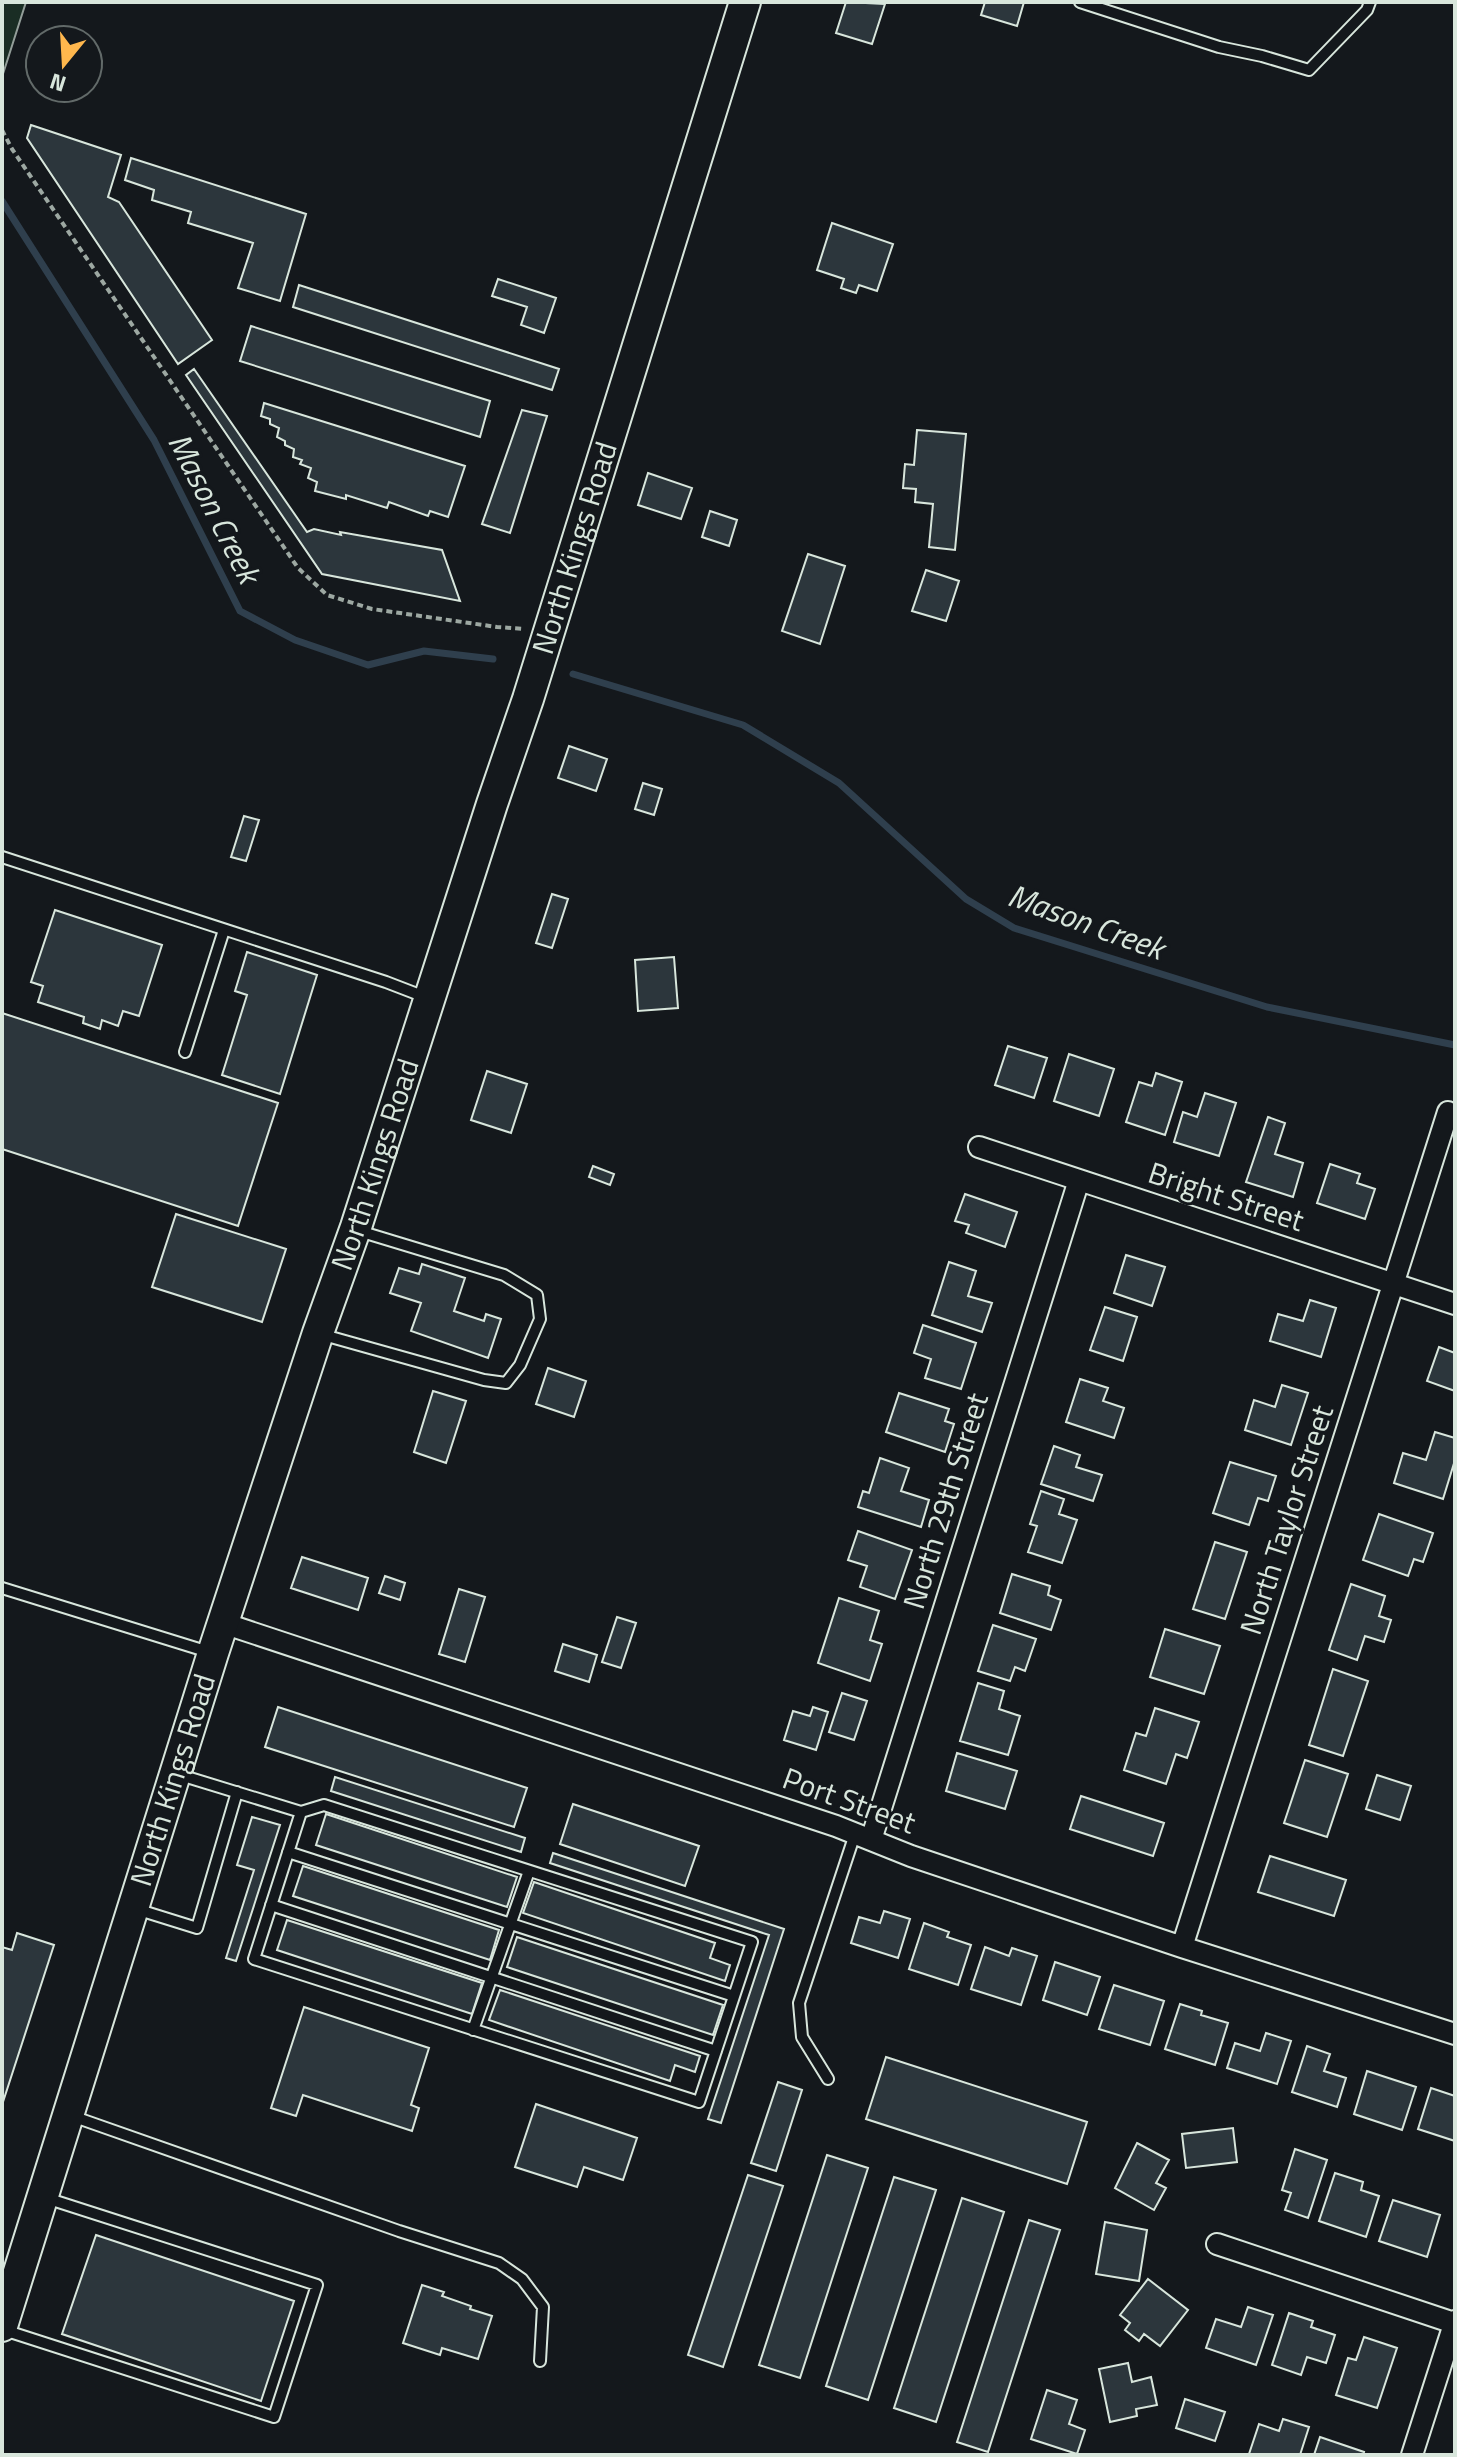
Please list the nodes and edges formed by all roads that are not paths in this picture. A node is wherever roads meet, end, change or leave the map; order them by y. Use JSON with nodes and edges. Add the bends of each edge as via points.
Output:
{"nodes":[{"id":1,"x":745,"y":2,"type":"edge"},
{"id":2,"x":1080,"y":2,"type":"edge"},
{"id":3,"x":1370,"y":2,"type":"edge"},
{"id":4,"x":2,"y":857,"type":"edge"},
{"id":5,"x":224,"y":930,"type":"junction"},
{"id":6,"x":429,"y":998,"type":"junction"},
{"id":7,"x":185,"y":1052,"type":"dead end"},
{"id":8,"x":1448,"y":1112,"type":"dead end"},
{"id":9,"x":979,"y":1147,"type":"dead end"},
{"id":10,"x":1079,"y":1180,"type":"junction"},
{"id":11,"x":356,"y":1227,"type":"junction"},
{"id":12,"x":1393,"y":1285,"type":"junction"},
{"id":13,"x":1455,"y":1304,"type":"edge"},
{"id":14,"x":318,"y":1333,"type":"junction"},
{"id":15,"x":2,"y":1588,"type":"edge"},
{"id":16,"x":223,"y":1623,"type":"junction"},
{"id":17,"x":213,"y":1653,"type":"junction"},
{"id":18,"x":175,"y":1773,"type":"junction"},
{"id":19,"x":237,"y":1792,"type":"junction"},
{"id":20,"x":301,"y":1812,"type":"junction"},
{"id":21,"x":863,"y":1837,"type":"junction"},
{"id":22,"x":288,"y":1852,"type":"junction"},
{"id":23,"x":529,"y":1871,"type":"junction"},
{"id":24,"x":271,"y":1905,"type":"junction"},
{"id":25,"x":133,"y":1908,"type":"junction"},
{"id":26,"x":509,"y":1923,"type":"junction"},
{"id":27,"x":1182,"y":1947,"type":"junction"},
{"id":28,"x":490,"y":1977,"type":"junction"},
{"id":29,"x":734,"y":1996,"type":"junction"},
{"id":30,"x":473,"y":2030,"type":"junction"},
{"id":31,"x":1455,"y":2034,"type":"edge"},
{"id":32,"x":716,"y":2051,"type":"junction"},
{"id":33,"x":828,"y":2079,"type":"dead end"},
{"id":34,"x":68,"y":2114,"type":"junction"},
{"id":35,"x":41,"y":2196,"type":"junction"},
{"id":36,"x":1217,"y":2244,"type":"dead end"},
{"id":37,"x":1455,"y":2322,"type":"edge"},
{"id":38,"x":2,"y":2328,"type":"edge"},
{"id":39,"x":540,"y":2361,"type":"dead end"},
{"id":40,"x":1412,"y":2455,"type":"edge"}],
"edges":[{"from":1,"to":6,"type":"main road","name":"North Kings Road"},
{"from":2,"to":3,"type":"lane","via":[[1309,70]]},
{"from":4,"to":5,"type":"lane"},
{"from":5,"to":6,"type":"lane"},
{"from":5,"to":7,"type":"lane"},
{"from":6,"to":11,"type":"main road","name":"North Kings Road"},
{"from":8,"to":12,"type":"street","name":"North Taylor Street"},
{"from":9,"to":10,"type":"street","name":"Bright Street"},
{"from":10,"to":12,"type":"street","name":"Bright Street"},
{"from":10,"to":21,"type":"street","name":"North 29th Street"},
{"from":11,"to":14,"type":"main road","name":"North Kings Road"},
{"from":11,"to":14,"type":"lane","via":[[504,1275],[537,1295],[540,1319],[506,1383]]},
{"from":12,"to":13,"type":"street","name":"Bright Street"},
{"from":12,"to":27,"type":"street","name":"North Taylor Street"},
{"from":14,"to":16,"type":"main road","name":"North Kings Road"},
{"from":15,"to":17,"type":"lane"},
{"from":16,"to":17,"type":"main road","name":"North Kings Road"},
{"from":16,"to":21,"type":"street","name":"Port Street"},
{"from":17,"to":18,"type":"main road","name":"North Kings Road"},
{"from":18,"to":19,"type":"lane"},
{"from":18,"to":25,"type":"main road","name":"North Kings Road"},
{"from":19,"to":20,"type":"lane"},
{"from":19,"to":25,"type":"lane","via":[[197,1928]]},
{"from":20,"to":22,"type":"lane"},
{"from":20,"to":23,"type":"lane","via":[[324,1805]]},
{"from":21,"to":27,"type":"street","name":"Port Street"},
{"from":21,"to":33,"type":"lane","via":[[799,2003],[802,2037]]},
{"from":22,"to":24,"type":"lane"},
{"from":22,"to":26,"type":"lane"},
{"from":23,"to":26,"type":"lane"},
{"from":23,"to":29,"type":"lane","via":[[752,1942]]},
{"from":24,"to":28,"type":"lane"},
{"from":24,"to":30,"type":"lane","via":[[254,1959]]},
{"from":25,"to":34,"type":"main road","name":"North Kings Road"},
{"from":26,"to":28,"type":"lane"},
{"from":26,"to":29,"type":"lane"},
{"from":27,"to":31,"type":"street","name":"Port Street"},
{"from":28,"to":30,"type":"lane"},
{"from":28,"to":32,"type":"lane"},
{"from":29,"to":32,"type":"lane"},
{"from":30,"to":32,"type":"lane","via":[[699,2102]]},
{"from":34,"to":35,"type":"main road","name":"North Kings Road"},
{"from":34,"to":39,"type":"lane","via":[[499,2263],[522,2279],[543,2307]]},
{"from":35,"to":38,"type":"main road","name":"North Kings Road"},
{"from":35,"to":38,"type":"lane","via":[[317,2285],[274,2417]]},
{"from":36,"to":37,"type":"street"},
{"from":37,"to":40,"type":"street"}]}
